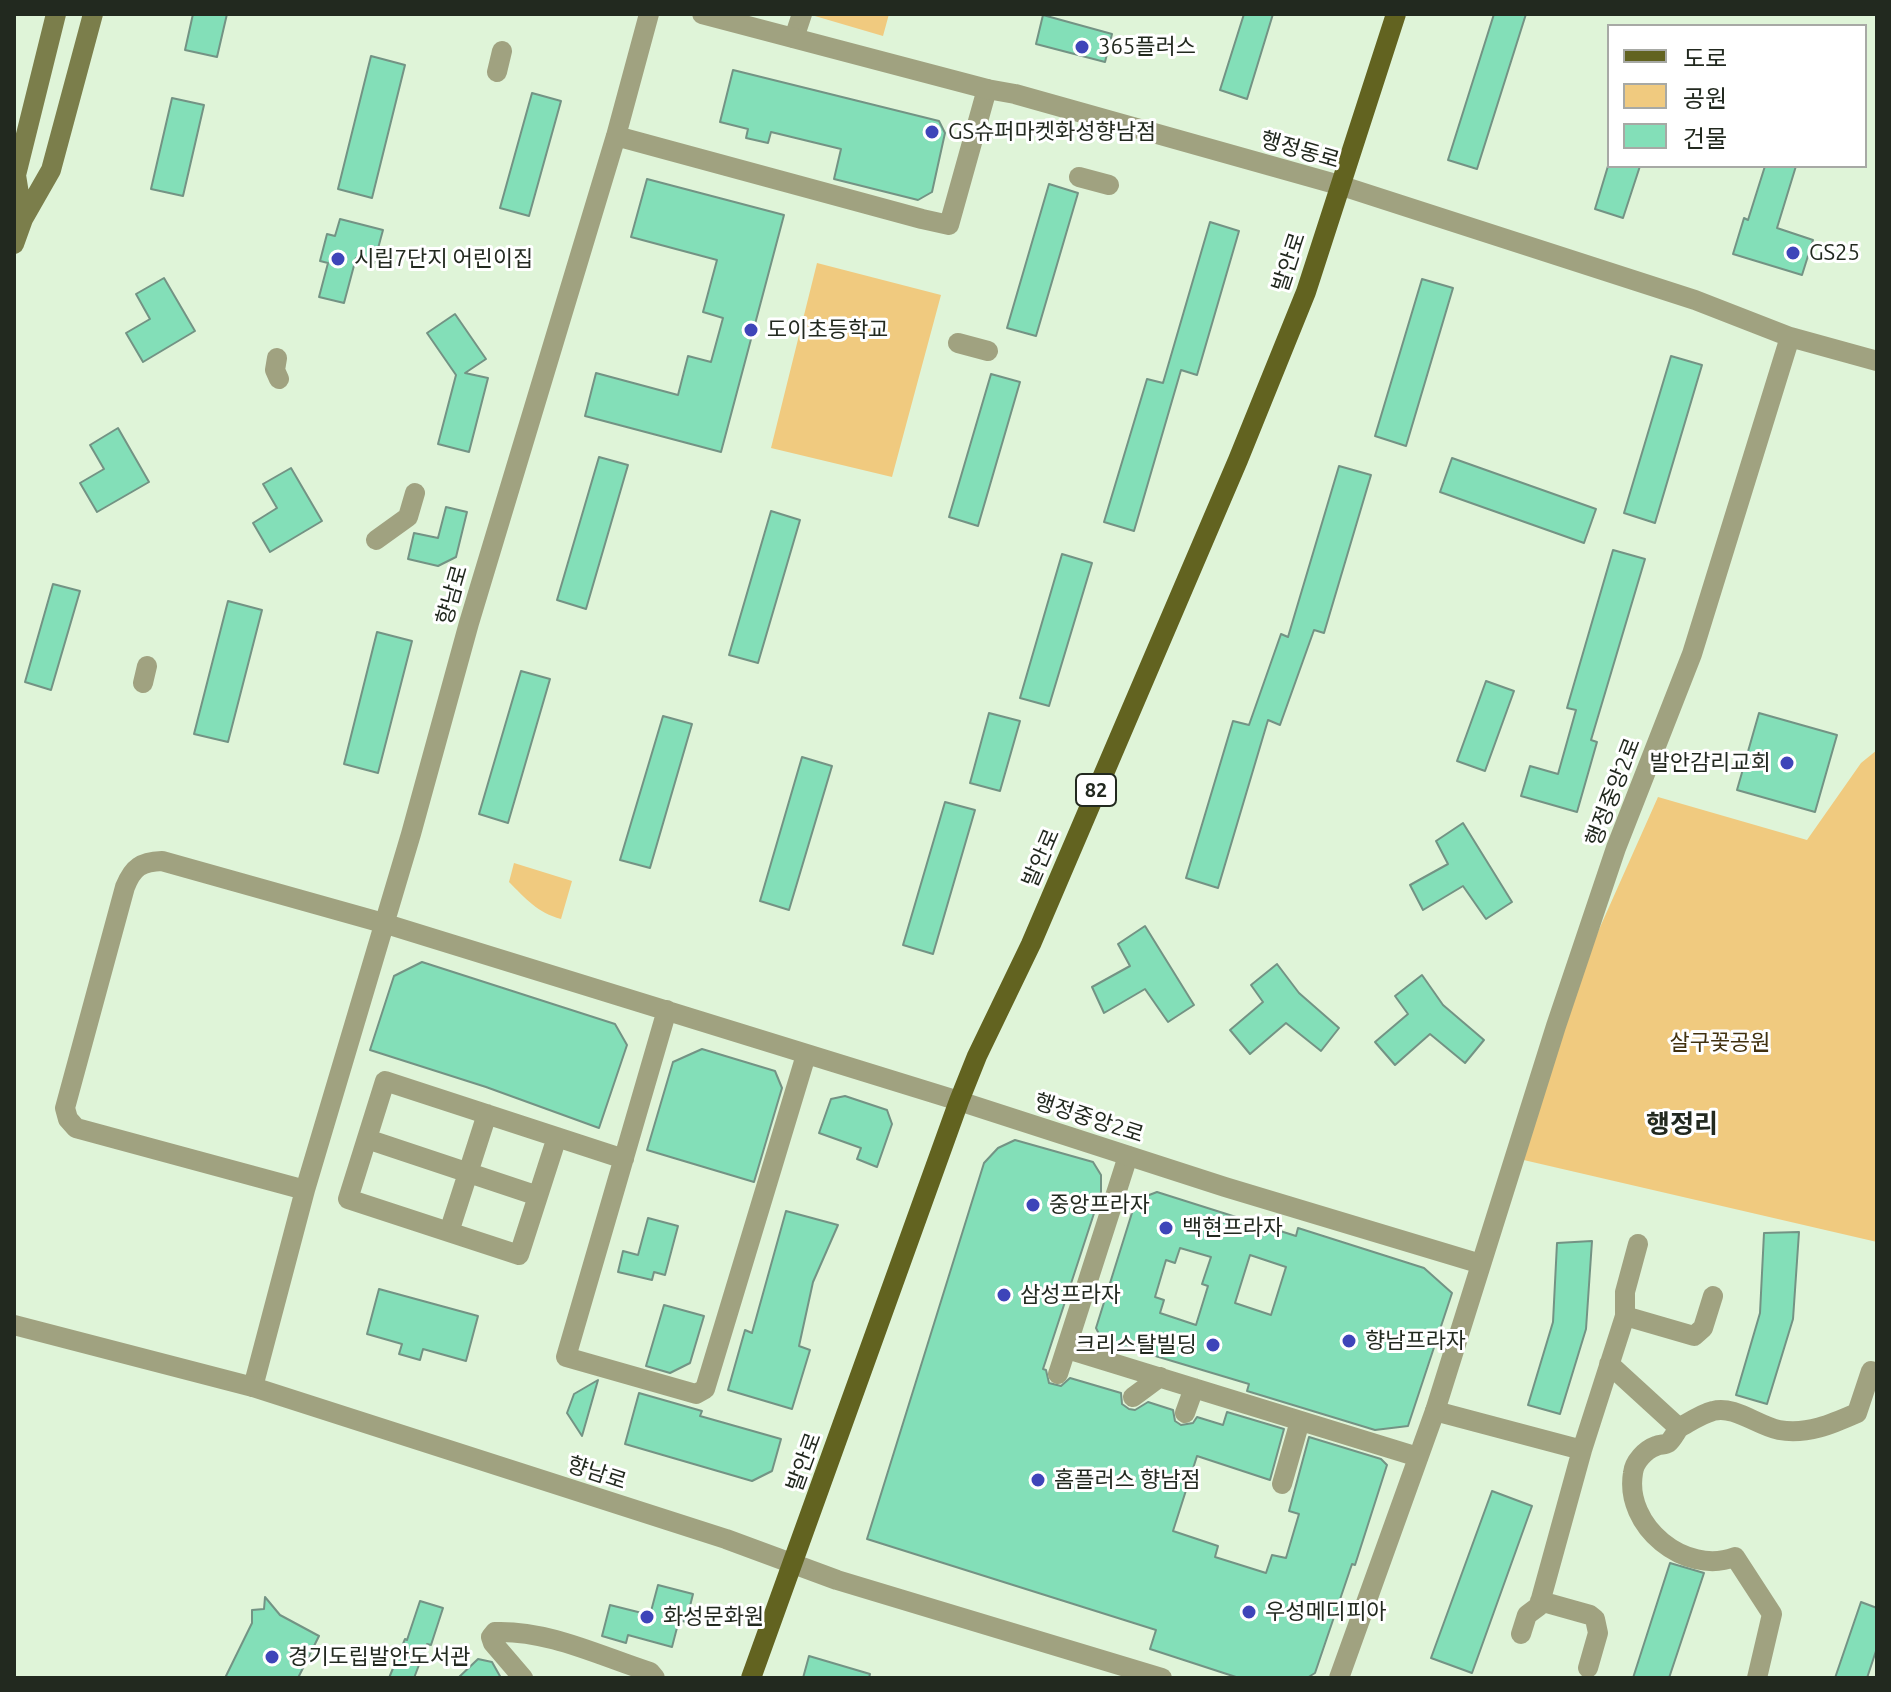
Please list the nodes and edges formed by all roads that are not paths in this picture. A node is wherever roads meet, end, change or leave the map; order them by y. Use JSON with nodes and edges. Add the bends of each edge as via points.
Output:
{"nodes":[{"id":1,"x":56,"y":14,"type":"edge"},
{"id":2,"x":93,"y":14,"type":"edge"},
{"id":3,"x":649,"y":14,"type":"edge"},
{"id":4,"x":702,"y":14,"type":"edge"},
{"id":5,"x":802,"y":14,"type":"edge"},
{"id":6,"x":1396,"y":14,"type":"edge"},
{"id":7,"x":794,"y":38,"type":"junction"},
{"id":8,"x":502,"y":51,"type":"dead end"},
{"id":9,"x":497,"y":72,"type":"dead end"},
{"id":10,"x":987,"y":89,"type":"junction"},
{"id":11,"x":616,"y":136,"type":"junction"},
{"id":12,"x":1079,"y":177,"type":"dead end"},
{"id":13,"x":1109,"y":185,"type":"dead end"},
{"id":14,"x":1339,"y":185,"type":"junction"},
{"id":15,"x":23,"y":219,"type":"junction"},
{"id":16,"x":14,"y":244,"type":"edge"},
{"id":17,"x":1790,"y":337,"type":"junction"},
{"id":18,"x":958,"y":343,"type":"dead end"},
{"id":19,"x":988,"y":351,"type":"dead end"},
{"id":20,"x":1877,"y":361,"type":"edge"},
{"id":21,"x":415,"y":493,"type":"dead end"},
{"id":22,"x":376,"y":540,"type":"dead end"},
{"id":23,"x":383,"y":923,"type":"junction"},
{"id":24,"x":667,"y":1010,"type":"junction"},
{"id":25,"x":806,"y":1055,"type":"junction"},
{"id":26,"x":959,"y":1101,"type":"junction"},
{"id":27,"x":487,"y":1114,"type":"junction"},
{"id":28,"x":557,"y":1137,"type":"junction"},
{"id":29,"x":367,"y":1139,"type":"junction"},
{"id":30,"x":1128,"y":1156,"type":"junction"},
{"id":31,"x":624,"y":1159,"type":"junction"},
{"id":32,"x":468,"y":1173,"type":"junction"},
{"id":33,"x":305,"y":1190,"type":"junction"},
{"id":34,"x":538,"y":1196,"type":"junction"},
{"id":35,"x":449,"y":1232,"type":"junction"},
{"id":36,"x":1638,"y":1244,"type":"dead end"},
{"id":37,"x":1481,"y":1264,"type":"junction"},
{"id":38,"x":1713,"y":1296,"type":"dead end"},
{"id":39,"x":1625,"y":1316,"type":"junction"},
{"id":40,"x":14,"y":1325,"type":"edge"},
{"id":41,"x":1067,"y":1349,"type":"junction"},
{"id":42,"x":1609,"y":1364,"type":"junction"},
{"id":43,"x":1871,"y":1371,"type":"dead end"},
{"id":44,"x":1058,"y":1374,"type":"dead end"},
{"id":45,"x":1160,"y":1377,"type":"junction"},
{"id":46,"x":253,"y":1387,"type":"junction"},
{"id":47,"x":1194,"y":1388,"type":"junction"},
{"id":48,"x":1133,"y":1397,"type":"dead end"},
{"id":49,"x":1435,"y":1411,"type":"junction"},
{"id":50,"x":1185,"y":1413,"type":"dead end"},
{"id":51,"x":1307,"y":1427,"type":"junction"},
{"id":52,"x":1679,"y":1428,"type":"junction"},
{"id":53,"x":1582,"y":1450,"type":"junction"},
{"id":54,"x":1418,"y":1457,"type":"junction"},
{"id":55,"x":1282,"y":1484,"type":"dead end"},
{"id":56,"x":792,"y":1564,"type":"junction"},
{"id":57,"x":1540,"y":1601,"type":"junction"},
{"id":58,"x":1521,"y":1634,"type":"dead end"},
{"id":59,"x":1588,"y":1668,"type":"dead end"},
{"id":60,"x":616,"y":1670,"type":"edge"},
{"id":61,"x":523,"y":1678,"type":"edge"},
{"id":62,"x":655,"y":1678,"type":"edge"},
{"id":63,"x":751,"y":1678,"type":"edge"},
{"id":64,"x":1162,"y":1678,"type":"edge"},
{"id":65,"x":1339,"y":1678,"type":"edge"},
{"id":66,"x":1757,"y":1678,"type":"edge"}],
"edges":[{"from":1,"to":15,"type":"main road","via":[[16,175]]},
{"from":2,"to":15,"type":"main road","via":[[51,170]]},
{"from":3,"to":11,"type":"street","name":"향남로"},
{"from":4,"to":7,"type":"street","name":"행정동로"},
{"from":5,"to":7,"type":"street"},
{"from":6,"to":14,"type":"main road","name":"발안로","number":"82"},
{"from":7,"to":10,"type":"street","name":"행정동로"},
{"from":8,"to":9,"type":"street"},
{"from":10,"to":11,"type":"street","via":[[949,225]]},
{"from":10,"to":14,"type":"street","name":"행정동로"},
{"from":11,"to":23,"type":"street","name":"향남로"},
{"from":12,"to":13,"type":"street"},
{"from":14,"to":17,"type":"street","name":"행정동로","via":[[1695,300]]},
{"from":14,"to":26,"type":"main road","name":"발안로","number":"82","via":[[1306,292],[1238,460]]},
{"from":15,"to":16,"type":"main road"},
{"from":17,"to":20,"type":"street","name":"행정동로"},
{"from":17,"to":37,"type":"street","name":"행정중앙2로","via":[[1692,654],[1616,848]]},
{"from":18,"to":19,"type":"street"},
{"from":21,"to":22,"type":"street","via":[[408,517]]},
{"from":23,"to":24,"type":"street","name":"행정중앙2로"},
{"from":23,"to":33,"type":"street","name":"향남로"},
{"from":23,"to":33,"type":"street","name":"행정중앙2로","via":[[162,861],[131,870],[125,887],[65,1108],[68,1119],[76,1128]]},
{"from":24,"to":25,"type":"street","name":"행정중앙2로"},
{"from":24,"to":31,"type":"street"},
{"from":25,"to":26,"type":"street","name":"행정중앙2로"},
{"from":25,"to":31,"type":"street","via":[[708,1384],[700,1394],[566,1357]]},
{"from":26,"to":30,"type":"street","name":"행정중앙2로"},
{"from":26,"to":56,"type":"main road","name":"발안로","number":"82"},
{"from":27,"to":28,"type":"street"},
{"from":27,"to":29,"type":"street","via":[[385,1081]]},
{"from":27,"to":32,"type":"street"},
{"from":28,"to":31,"type":"street"},
{"from":28,"to":34,"type":"street"},
{"from":29,"to":32,"type":"street"},
{"from":29,"to":35,"type":"street","via":[[348,1199]]},
{"from":30,"to":37,"type":"street","name":"행정중앙2로"},
{"from":30,"to":41,"type":"street","via":[[1086,1261]]},
{"from":32,"to":34,"type":"street"},
{"from":32,"to":35,"type":"street"},
{"from":33,"to":46,"type":"street","name":"향남로"},
{"from":34,"to":35,"type":"street","via":[[519,1255]]},
{"from":36,"to":39,"type":"street","via":[[1625,1292]]},
{"from":37,"to":49,"type":"street","name":"행정중앙2로"},
{"from":38,"to":39,"type":"street","via":[[1703,1328],[1694,1336]]},
{"from":39,"to":42,"type":"street"},
{"from":40,"to":46,"type":"street","name":"향남로"},
{"from":41,"to":44,"type":"street"},
{"from":41,"to":45,"type":"street"},
{"from":42,"to":52,"type":"street"},
{"from":42,"to":53,"type":"street"},
{"from":43,"to":52,"type":"street","via":[[1857,1413],[1816,1430],[1779,1430],[1717,1409]]},
{"from":45,"to":47,"type":"street"},
{"from":45,"to":48,"type":"street"},
{"from":46,"to":56,"type":"street","name":"향남로"},
{"from":47,"to":50,"type":"street"},
{"from":47,"to":51,"type":"street"},
{"from":49,"to":53,"type":"street"},
{"from":49,"to":54,"type":"street","name":"행정중앙2로"},
{"from":51,"to":54,"type":"street"},
{"from":51,"to":55,"type":"street"},
{"from":52,"to":66,"type":"street","via":[[1667,1444],[1645,1452],[1638,1461],[1633,1473],[1636,1509],[1665,1545],[1680,1554],[1698,1559],[1735,1557],[1772,1614]]},
{"from":53,"to":57,"type":"street"},
{"from":54,"to":65,"type":"street","name":"행정중앙2로"},
{"from":56,"to":63,"type":"main road","name":"발안로","number":"82"},
{"from":56,"to":64,"type":"street","name":"향남로"},
{"from":57,"to":58,"type":"street","via":[[1527,1615]]},
{"from":57,"to":59,"type":"street","via":[[1595,1619],[1598,1633]]},
{"from":60,"to":61,"type":"street","via":[[539,1636],[495,1632],[493,1643]]},
{"from":60,"to":62,"type":"street","via":[[650,1672]]}]}
